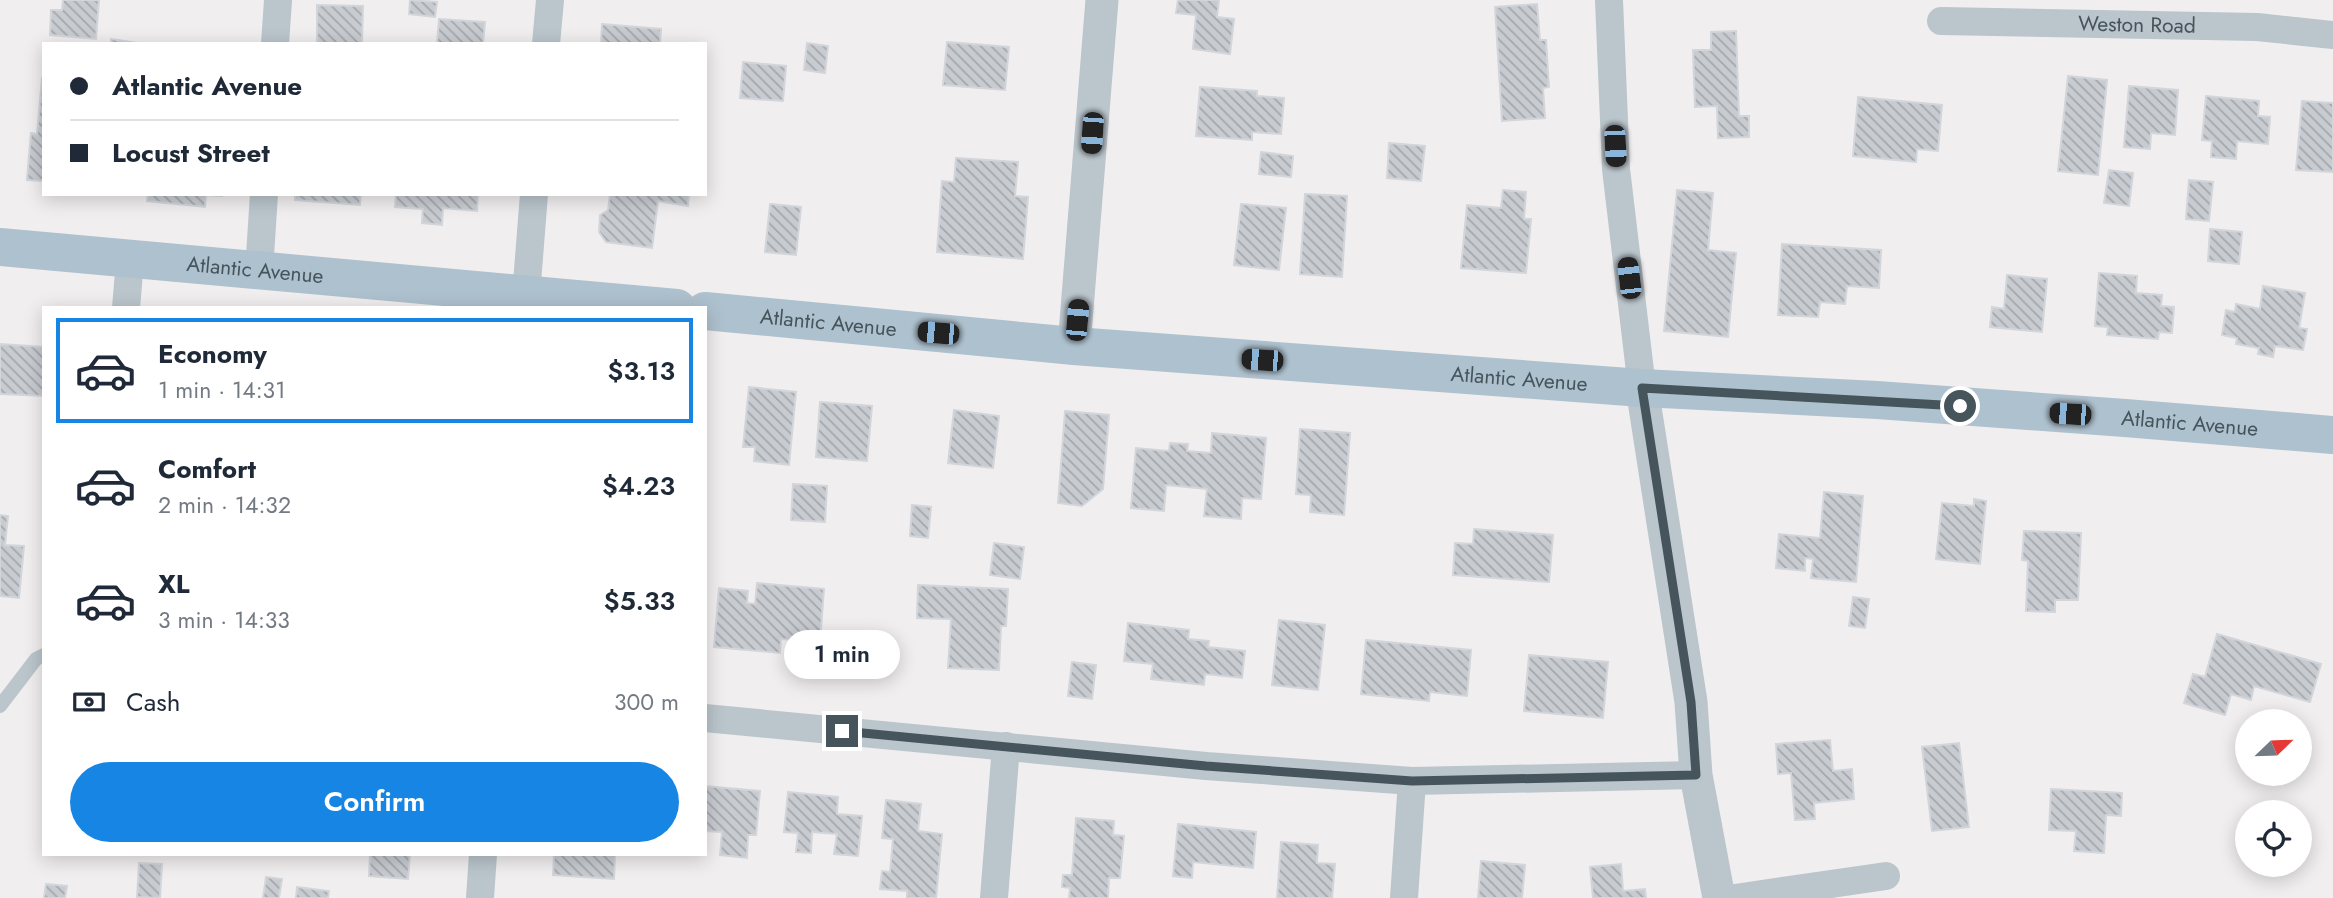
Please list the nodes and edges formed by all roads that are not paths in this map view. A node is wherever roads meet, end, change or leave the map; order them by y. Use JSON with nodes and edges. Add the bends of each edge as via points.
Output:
{"nodes":[{"id":1,"x":278,"y":0,"type":"edge"},
{"id":2,"x":550,"y":0,"type":"edge"},
{"id":3,"x":1102,"y":0,"type":"edge"},
{"id":4,"x":1609,"y":0,"type":"edge"},
{"id":5,"x":1941,"y":20,"type":"dead end"},
{"id":6,"x":2333,"y":35,"type":"edge"},
{"id":7,"x":275,"y":42,"type":"edge"},
{"id":8,"x":546,"y":42,"type":"edge"},
{"id":9,"x":264,"y":196,"type":"edge"},
{"id":10,"x":534,"y":196,"type":"edge"},
{"id":11,"x":0,"y":247,"type":"edge"},
{"id":12,"x":130,"y":260,"type":"junction"},
{"id":13,"x":259,"y":271,"type":"junction"},
{"id":14,"x":526,"y":301,"type":"edge"},
{"id":15,"x":126,"y":306,"type":"edge"},
{"id":16,"x":634,"y":306,"type":"edge"},
{"id":17,"x":707,"y":311,"type":"edge"},
{"id":18,"x":1074,"y":346,"type":"junction"},
{"id":19,"x":1642,"y":388,"type":"junction"},
{"id":20,"x":2333,"y":435,"type":"edge"},
{"id":21,"x":42,"y":656,"type":"edge"},
{"id":22,"x":0,"y":706,"type":"edge"},
{"id":23,"x":707,"y":718,"type":"edge"},
{"id":24,"x":1006,"y":746,"type":"junction"},
{"id":25,"x":1696,"y":775,"type":"junction"},
{"id":26,"x":1412,"y":781,"type":"junction"},
{"id":27,"x":483,"y":856,"type":"edge"},
{"id":28,"x":1886,"y":876,"type":"dead end"},
{"id":29,"x":480,"y":898,"type":"edge"},
{"id":30,"x":994,"y":898,"type":"edge"},
{"id":31,"x":1404,"y":898,"type":"edge"},
{"id":32,"x":1719,"y":898,"type":"edge"},
{"id":33,"x":1735,"y":898,"type":"edge"}],
"edges":[{"from":1,"to":7,"type":"street"},
{"from":2,"to":8,"type":"street"},
{"from":3,"to":18,"type":"street"},
{"from":4,"to":19,"type":"street","via":[[1616,169]]},
{"from":5,"to":6,"type":"street","name":"Weston Road","via":[[2257,27]]},
{"from":9,"to":13,"type":"street"},
{"from":10,"to":14,"type":"street"},
{"from":11,"to":12,"type":"main road","name":"Atlantic Avenue"},
{"from":12,"to":13,"type":"main road","name":"Atlantic Avenue"},
{"from":12,"to":15,"type":"street"},
{"from":13,"to":14,"type":"main road","name":"Atlantic Avenue"},
{"from":14,"to":16,"type":"main road","name":"Atlantic Avenue"},
{"from":17,"to":18,"type":"main road","name":"Atlantic Avenue"},
{"from":18,"to":19,"type":"main road","name":"Atlantic Avenue"},
{"from":19,"to":20,"type":"main road","name":"Atlantic Avenue","via":[[1891,401]]},
{"from":19,"to":25,"type":"street","via":[[1691,702]]},
{"from":21,"to":22,"type":"lane"},
{"from":23,"to":24,"type":"street"},
{"from":24,"to":26,"type":"street"},
{"from":24,"to":30,"type":"street"},
{"from":25,"to":26,"type":"street"},
{"from":25,"to":32,"type":"street"},
{"from":26,"to":31,"type":"street"},
{"from":27,"to":29,"type":"street"},
{"from":28,"to":33,"type":"street"}]}
